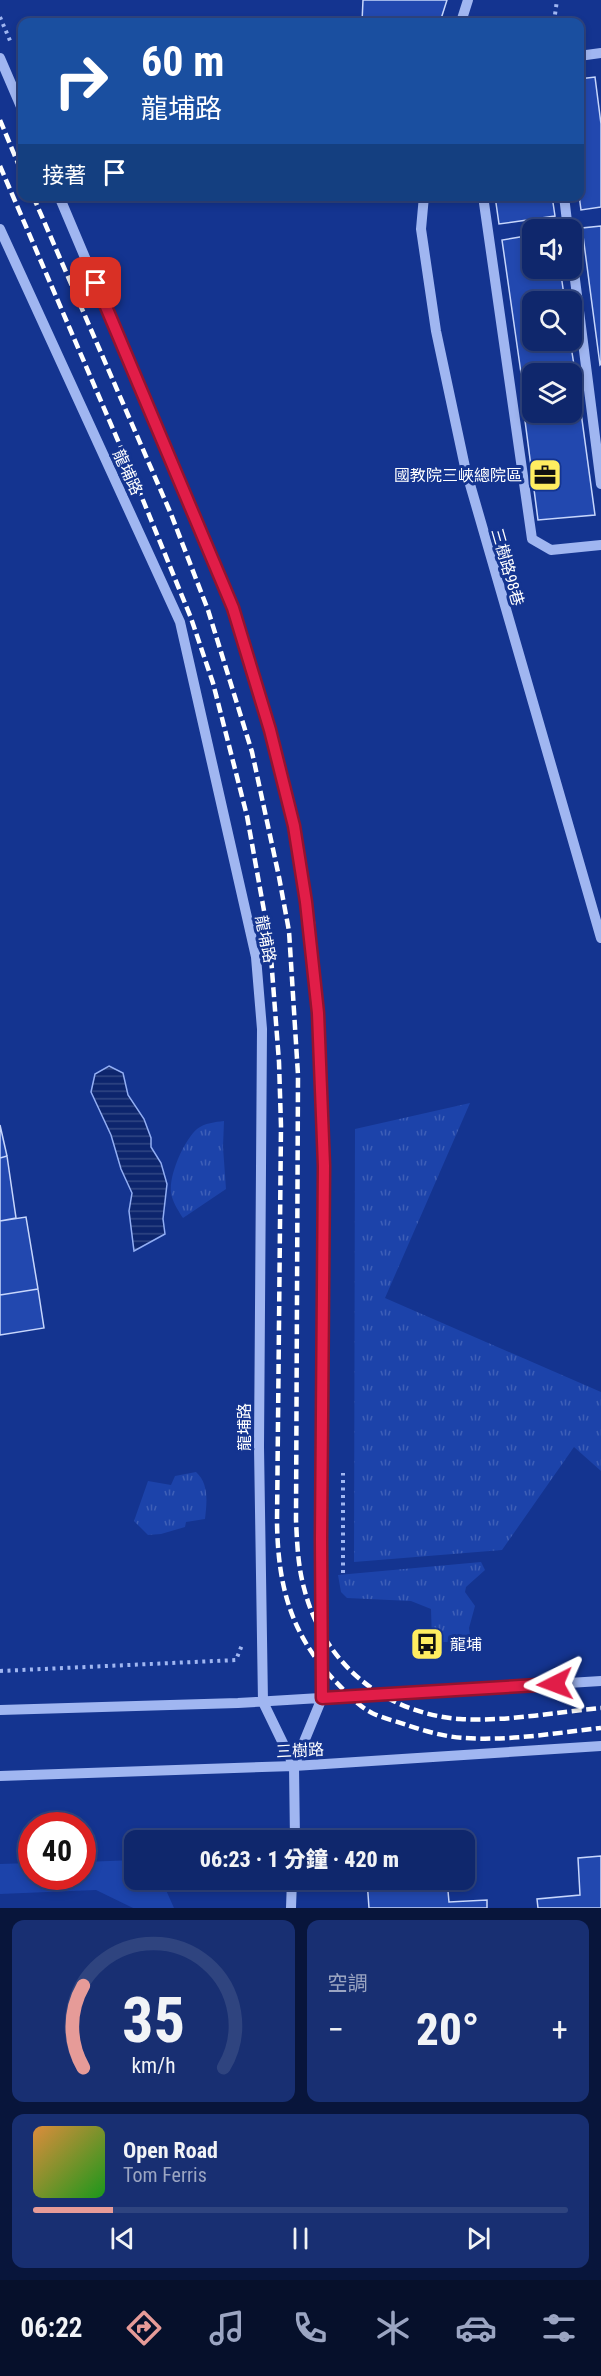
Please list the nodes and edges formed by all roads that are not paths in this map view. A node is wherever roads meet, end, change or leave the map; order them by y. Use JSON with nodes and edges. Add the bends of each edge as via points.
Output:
{"nodes":[{"id":1,"x":468,"y":0,"type":"edge"},
{"id":2,"x":462,"y":18,"type":"edge"},
{"id":3,"x":601,"y":53,"type":"edge"},
{"id":4,"x":584,"y":55,"type":"edge"},
{"id":5,"x":0,"y":58,"type":"edge"},
{"id":6,"x":18,"y":101,"type":"edge"},
{"id":7,"x":61,"y":201,"type":"edge"},
{"id":8,"x":424,"y":201,"type":"edge"},
{"id":9,"x":484,"y":201,"type":"edge"},
{"id":10,"x":565,"y":201,"type":"edge"},
{"id":11,"x":567,"y":219,"type":"edge"},
{"id":12,"x":0,"y":229,"type":"edge"},
{"id":13,"x":575,"y":279,"type":"edge"},
{"id":14,"x":601,"y":484,"type":"edge"},
{"id":15,"x":601,"y":545,"type":"edge"},
{"id":16,"x":601,"y":938,"type":"edge"},
{"id":17,"x":601,"y":1681,"type":"edge"},
{"id":18,"x":322,"y":1698,"type":"junction"},
{"id":19,"x":262,"y":1702,"type":"junction"},
{"id":20,"x":0,"y":1710,"type":"edge"},
{"id":21,"x":601,"y":1746,"type":"edge"},
{"id":22,"x":294,"y":1766,"type":"junction"},
{"id":23,"x":0,"y":1776,"type":"edge"},
{"id":24,"x":295,"y":1830,"type":"edge"},
{"id":25,"x":292,"y":1890,"type":"edge"},
{"id":26,"x":291,"y":1908,"type":"edge"}],
"edges":[{"from":1,"to":2,"type":"street"},
{"from":3,"to":4,"type":"street"},
{"from":5,"to":6,"type":"street"},
{"from":7,"to":18,"type":"street","via":[[233,608],[294,826],[318,1013],[324,1166]]},
{"from":8,"to":16,"type":"street","name":"三樹路98巷","via":[[421,229],[436,331],[465,467]]},
{"from":9,"to":15,"type":"street","via":[[532,538],[551,550]]},
{"from":10,"to":11,"type":"street"},
{"from":12,"to":19,"type":"street","name":"龍埔路","via":[[180,622],[256,957],[262,1029]]},
{"from":13,"to":14,"type":"street"},
{"from":17,"to":18,"type":"street"},
{"from":18,"to":19,"type":"street"},
{"from":18,"to":22,"type":"street"},
{"from":19,"to":20,"type":"street"},
{"from":19,"to":22,"type":"street"},
{"from":21,"to":22,"type":"street","name":"三樹路"},
{"from":22,"to":23,"type":"street","name":"三樹路"},
{"from":22,"to":24,"type":"street"},
{"from":25,"to":26,"type":"street"}]}
